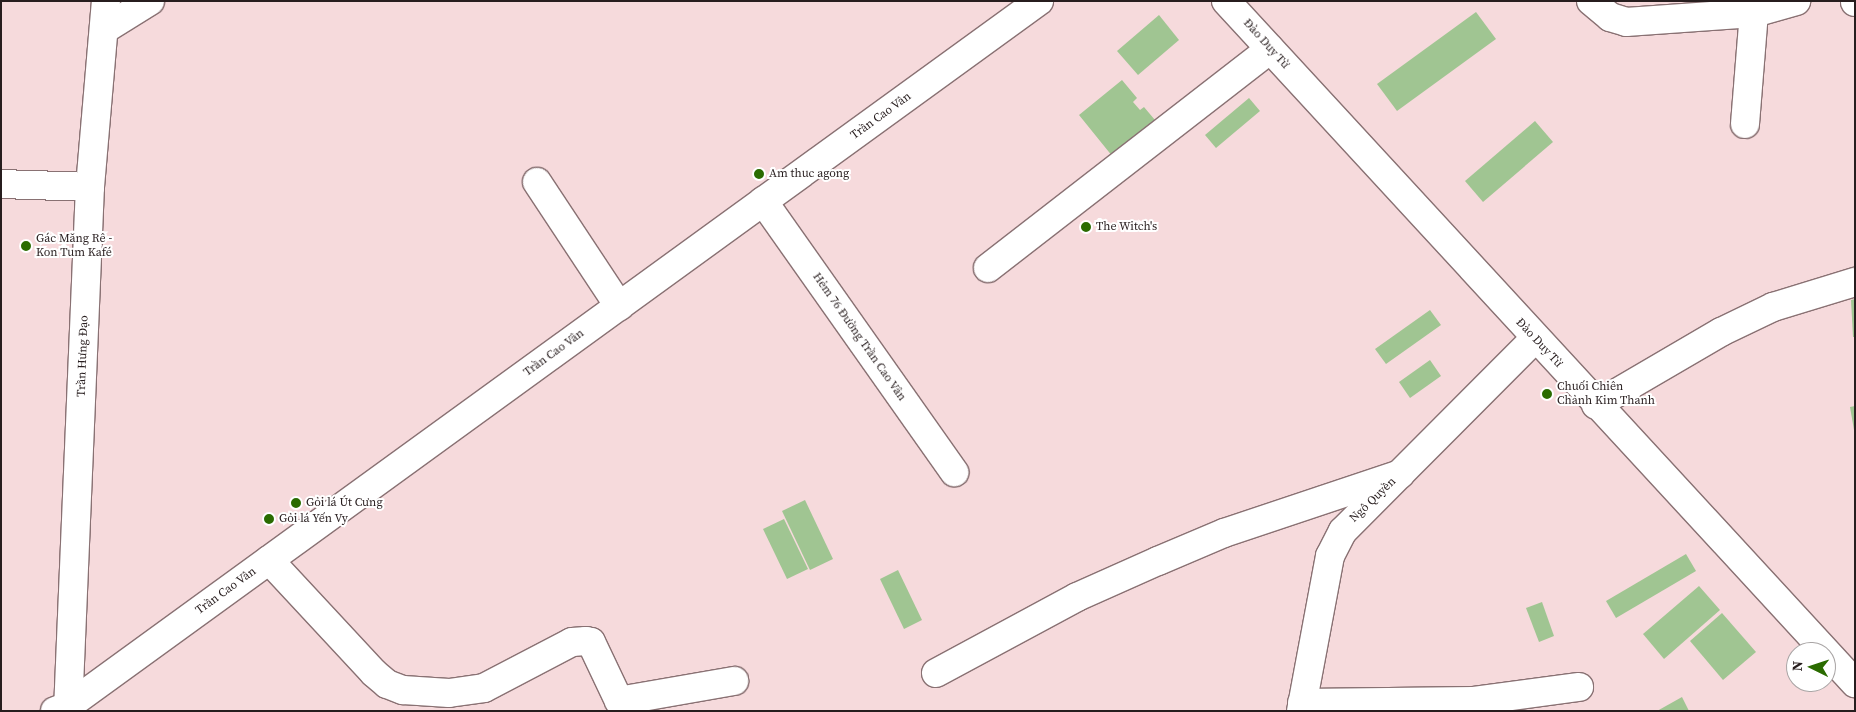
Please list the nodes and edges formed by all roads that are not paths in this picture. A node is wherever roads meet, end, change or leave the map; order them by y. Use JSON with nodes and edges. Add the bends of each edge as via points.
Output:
{"nodes":[{"id":1,"x":106,"y":1,"type":"edge"},
{"id":2,"x":150,"y":1,"type":"edge"},
{"id":3,"x":1039,"y":1,"type":"edge"},
{"id":4,"x":1226,"y":1,"type":"edge"},
{"id":5,"x":1591,"y":1,"type":"edge"},
{"id":6,"x":1796,"y":1,"type":"edge"},
{"id":7,"x":1754,"y":13,"type":"junction"},
{"id":8,"x":105,"y":28,"type":"junction"},
{"id":9,"x":1270,"y":48,"type":"junction"},
{"id":10,"x":1745,"y":124,"type":"dead end"},
{"id":11,"x":537,"y":182,"type":"dead end"},
{"id":12,"x":1,"y":184,"type":"edge"},
{"id":13,"x":90,"y":187,"type":"junction"},
{"id":14,"x":764,"y":201,"type":"junction"},
{"id":15,"x":988,"y":268,"type":"dead end"},
{"id":16,"x":1855,"y":282,"type":"edge"},
{"id":17,"x":619,"y":306,"type":"junction"},
{"id":18,"x":1534,"y":339,"type":"junction"},
{"id":19,"x":1596,"y":405,"type":"junction"},
{"id":20,"x":954,"y":472,"type":"dead end"},
{"id":21,"x":1400,"y":474,"type":"junction"},
{"id":22,"x":269,"y":560,"type":"junction"},
{"id":23,"x":936,"y":673,"type":"dead end"},
{"id":24,"x":734,"y":681,"type":"dead end"},
{"id":25,"x":1855,"y":682,"type":"edge"},
{"id":26,"x":1579,"y":688,"type":"dead end"},
{"id":27,"x":485,"y":699,"type":"edge"},
{"id":28,"x":1301,"y":707,"type":"edge"},
{"id":29,"x":64,"y":709,"type":"edge"}],
"edges":[{"from":1,"to":8,"type":"street","name":"Trần Hưng Đạo"},
{"from":2,"to":8,"type":"street"},
{"from":3,"to":14,"type":"street","name":"Trần Cao Vân"},
{"from":4,"to":9,"type":"street","name":"Đào Duy Từ"},
{"from":5,"to":7,"type":"street","via":[[1610,17],[1626,22]]},
{"from":6,"to":7,"type":"street"},
{"from":7,"to":10,"type":"street"},
{"from":8,"to":13,"type":"street","name":"Trần Hưng Đạo"},
{"from":9,"to":15,"type":"street"},
{"from":9,"to":18,"type":"street","name":"Đào Duy Từ"},
{"from":11,"to":17,"type":"street"},
{"from":12,"to":13,"type":"street"},
{"from":13,"to":29,"type":"street","name":"Trần Hưng Đạo"},
{"from":14,"to":17,"type":"street","name":"Trần Cao Vân"},
{"from":14,"to":20,"type":"street","name":"Hẻm 76 Đường Trần Cao Vân"},
{"from":16,"to":19,"type":"street","via":[[1774,307],[1721,332]]},
{"from":17,"to":22,"type":"street","name":"Trần Cao Vân"},
{"from":18,"to":19,"type":"street","name":"Đào Duy Từ"},
{"from":18,"to":21,"type":"street","name":"Ngô Quyền"},
{"from":19,"to":25,"type":"street","name":"Đào Duy Từ"},
{"from":21,"to":23,"type":"street","via":[[1224,533],[1158,561],[1077,598]]},
{"from":21,"to":28,"type":"street","name":"Ngô Quyền","via":[[1355,515],[1330,556]]},
{"from":22,"to":27,"type":"street","via":[[387,684],[404,690]]},
{"from":22,"to":29,"type":"street","name":"Trần Cao Vân"},
{"from":24,"to":27,"type":"street","via":[[619,701],[591,642],[572,642]]},
{"from":26,"to":28,"type":"street","via":[[1474,701]]}]}
